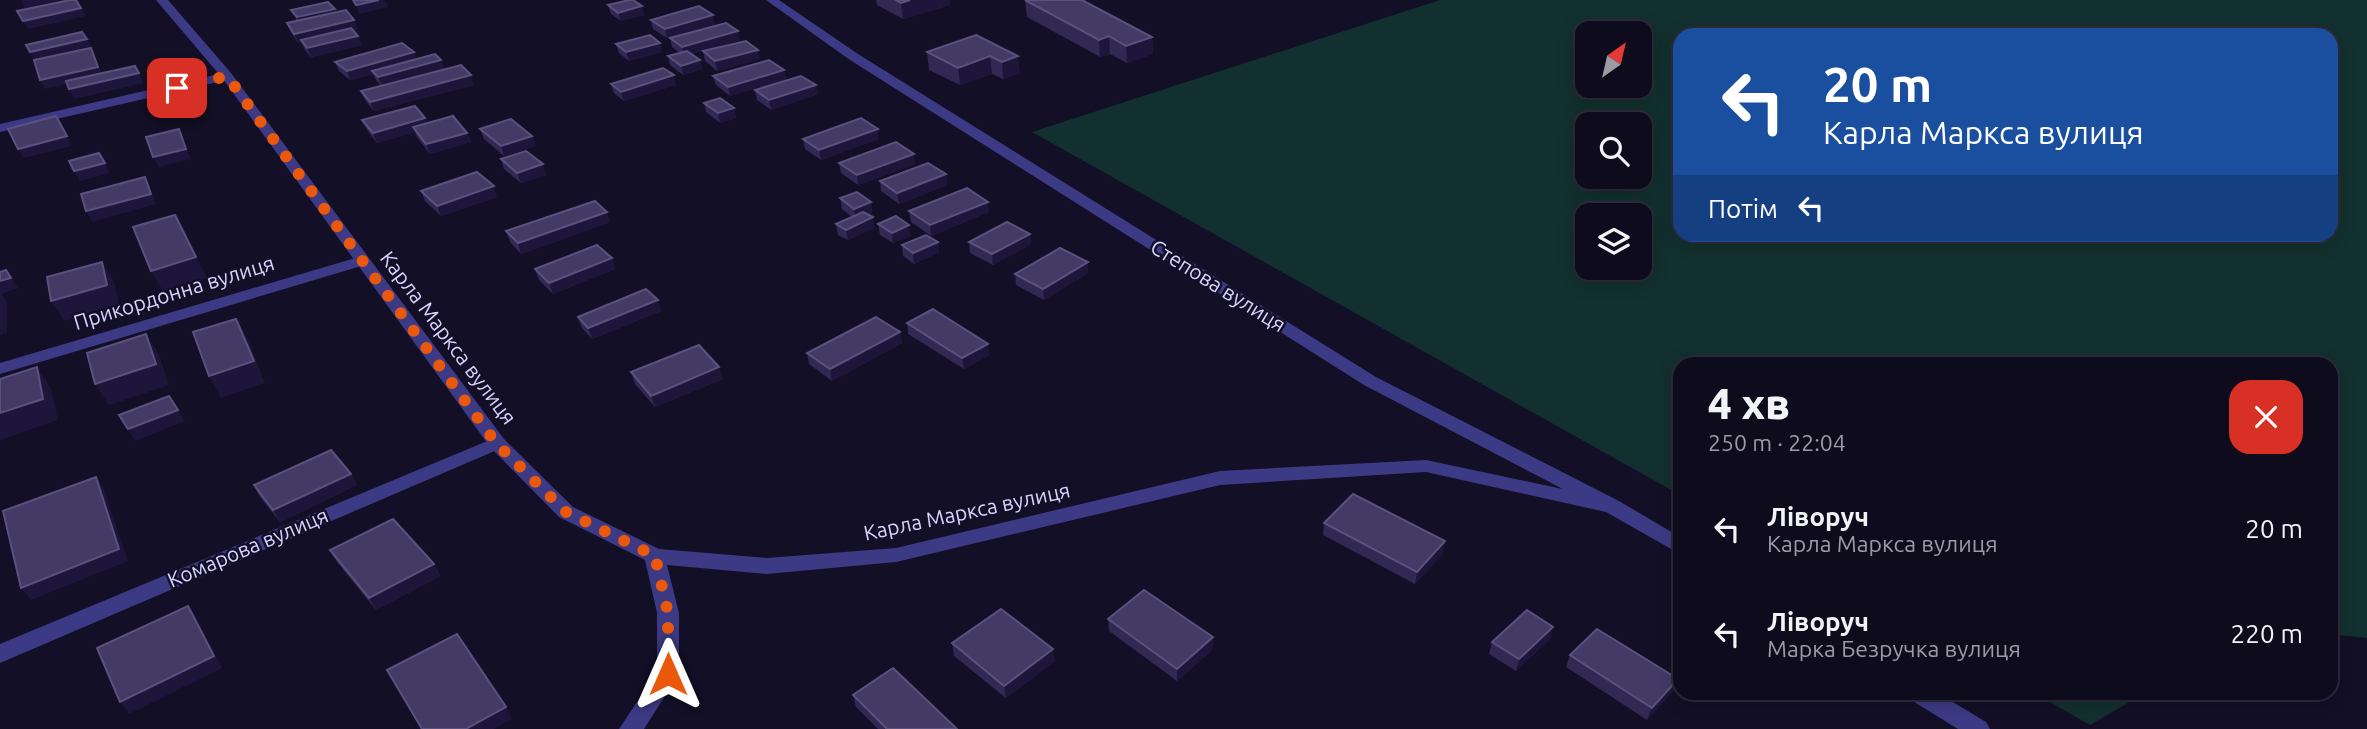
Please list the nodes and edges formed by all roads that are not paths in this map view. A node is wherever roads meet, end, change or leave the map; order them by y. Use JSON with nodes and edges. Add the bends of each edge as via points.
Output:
{"nodes":[{"id":1,"x":162,"y":0,"type":"edge"},
{"id":2,"x":772,"y":0,"type":"edge"},
{"id":3,"x":227,"y":76,"type":"junction"},
{"id":4,"x":0,"y":128,"type":"edge"},
{"id":5,"x":362,"y":261,"type":"junction"},
{"id":6,"x":0,"y":369,"type":"edge"},
{"id":7,"x":496,"y":443,"type":"junction"},
{"id":8,"x":1612,"y":506,"type":"junction"},
{"id":9,"x":1673,"y":543,"type":"edge"},
{"id":10,"x":655,"y":556,"type":"junction"},
{"id":11,"x":0,"y":654,"type":"edge"},
{"id":12,"x":1930,"y":700,"type":"edge"},
{"id":13,"x":631,"y":729,"type":"edge"},
{"id":14,"x":1978,"y":729,"type":"edge"}],
"edges":[{"from":1,"to":3,"type":"street","name":"Карла Маркса вулиця"},
{"from":2,"to":8,"type":"street","name":"Степова вулиця","via":[[854,57],[1370,381]]},
{"from":3,"to":4,"type":"street"},
{"from":3,"to":5,"type":"street","name":"Карла Маркса вулиця"},
{"from":5,"to":6,"type":"street","name":"Прикордонна вулиця"},
{"from":5,"to":7,"type":"street","name":"Карла Маркса вулиця"},
{"from":7,"to":10,"type":"street","name":"Карла Маркса вулиця","via":[[566,512]]},
{"from":7,"to":11,"type":"street","name":"Комарова вулиця"},
{"from":8,"to":9,"type":"street","name":"Степова вулиця"},
{"from":8,"to":10,"type":"street","name":"Карла Маркса вулиця","via":[[1426,466],[1220,478],[896,555],[767,566]]},
{"from":10,"to":13,"type":"street","via":[[668,613],[668,674]]},
{"from":12,"to":14,"type":"street"}]}
